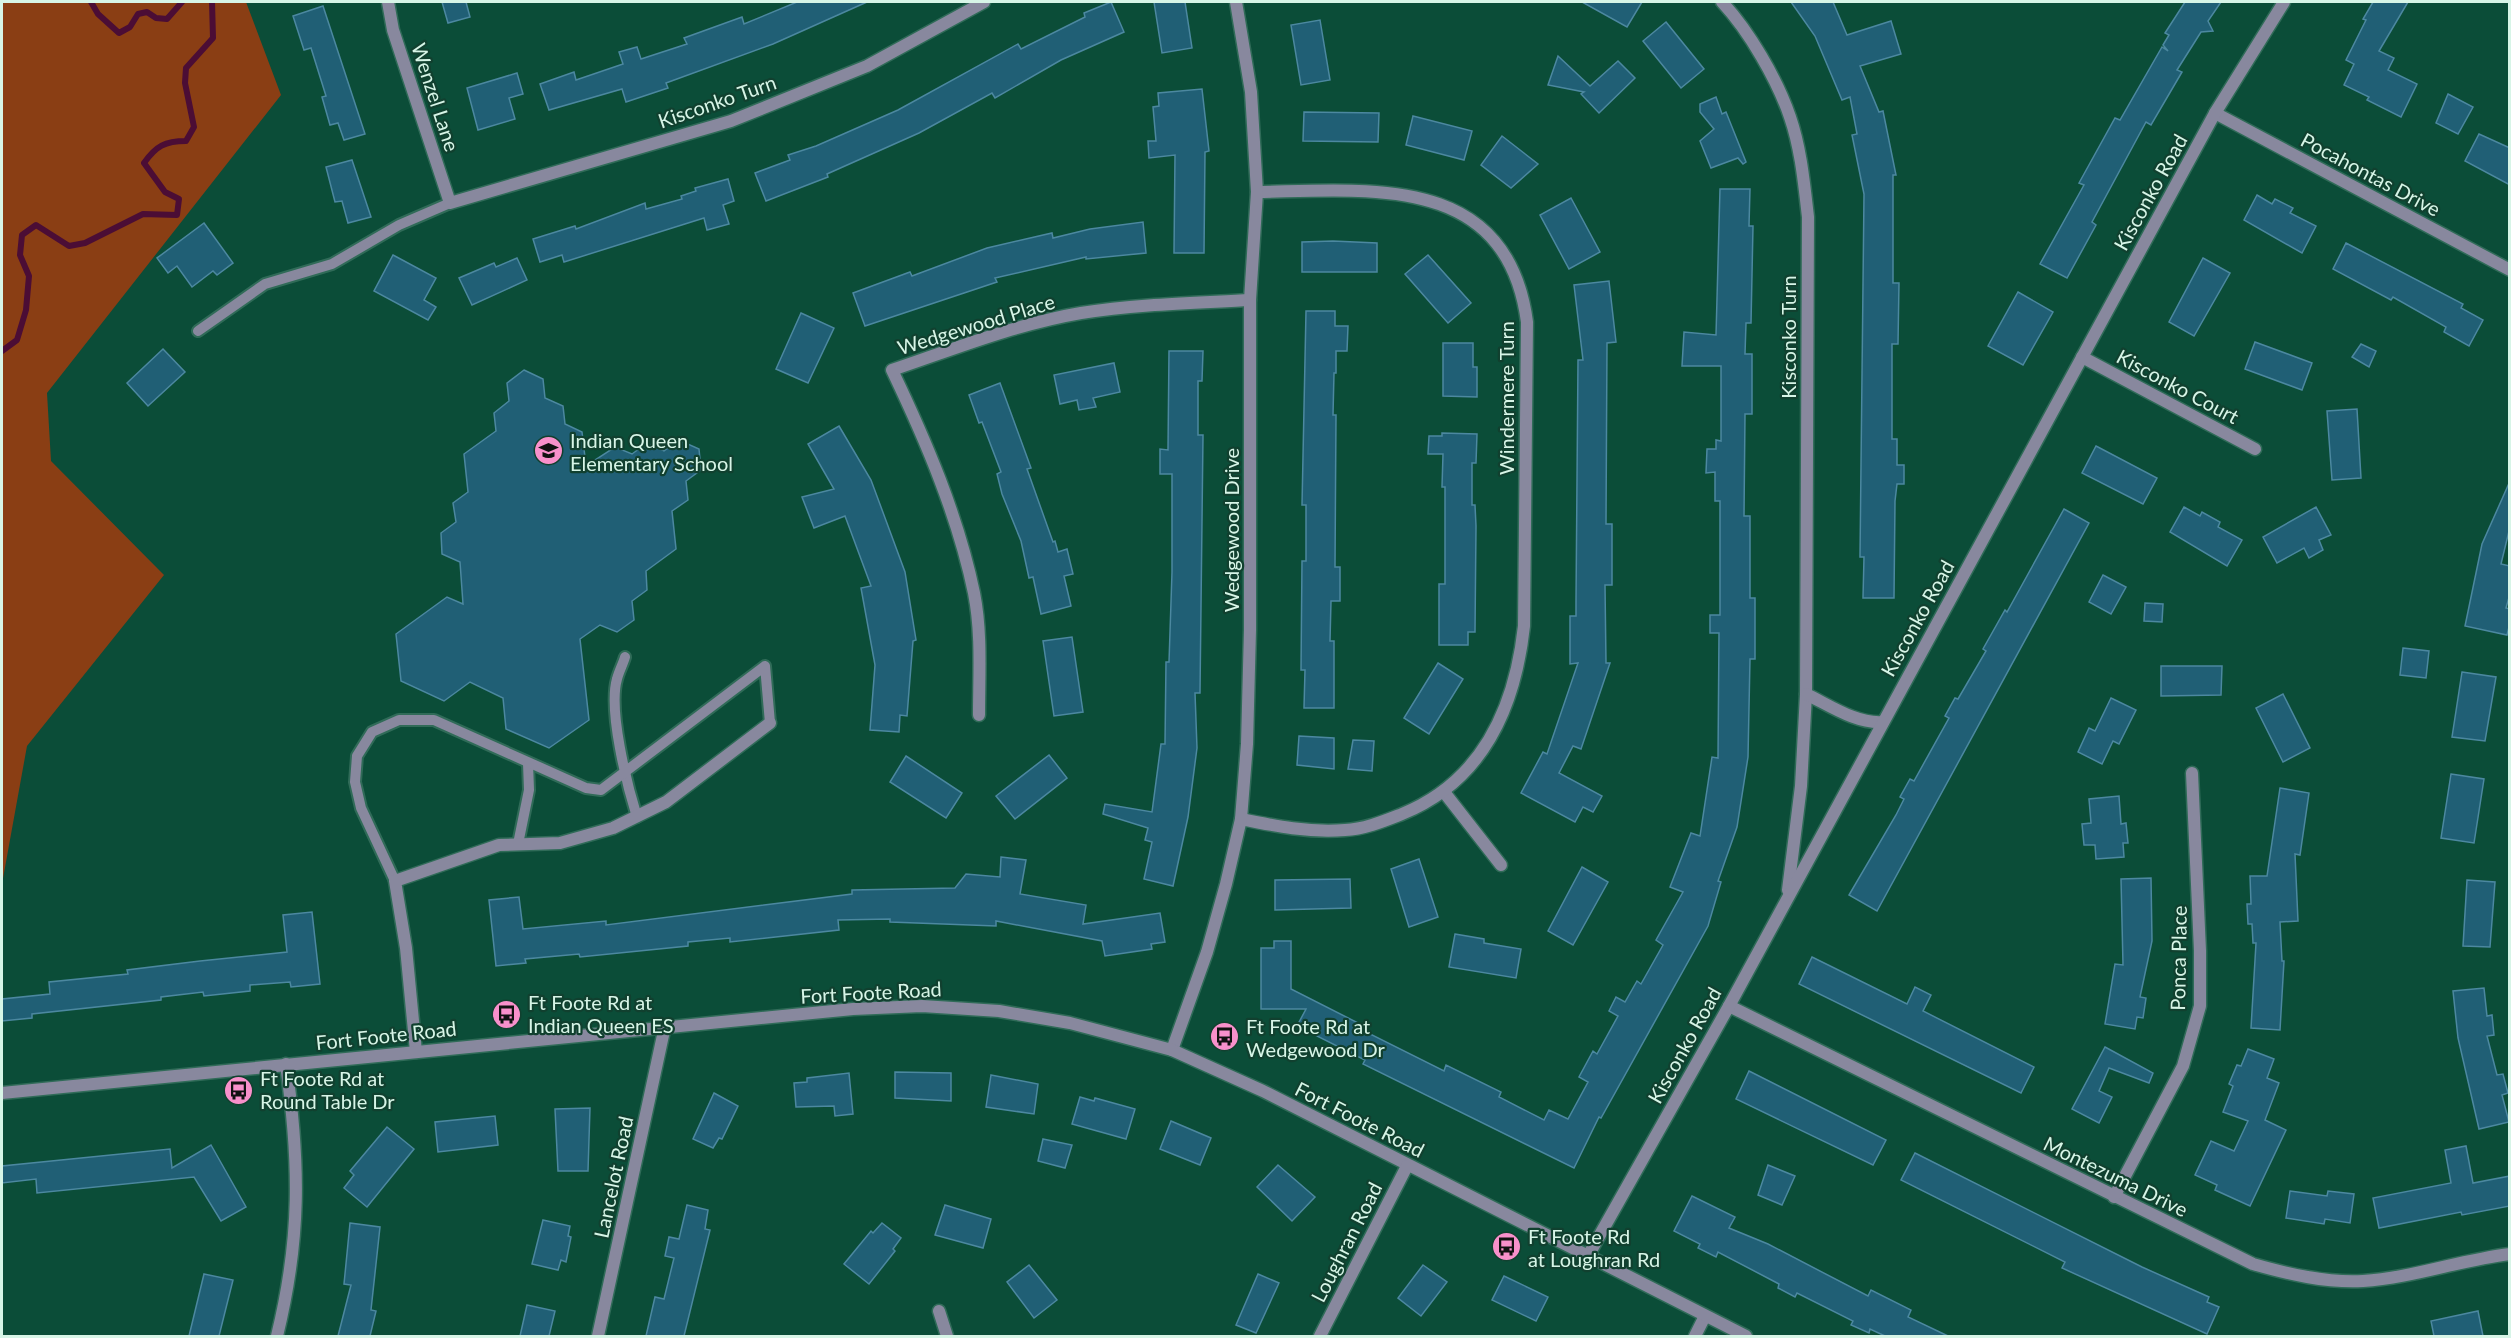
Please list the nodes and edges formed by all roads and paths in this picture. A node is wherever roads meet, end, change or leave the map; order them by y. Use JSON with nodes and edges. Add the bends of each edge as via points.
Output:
{"nodes":[{"id":1,"x":388,"y":2,"type":"edge"},
{"id":2,"x":984,"y":2,"type":"edge"},
{"id":3,"x":1236,"y":2,"type":"edge"},
{"id":4,"x":1722,"y":2,"type":"edge"},
{"id":5,"x":2284,"y":2,"type":"edge"},
{"id":6,"x":2215,"y":113,"type":"junction"},
{"id":7,"x":1257,"y":192,"type":"junction"},
{"id":8,"x":450,"y":203,"type":"junction"},
{"id":9,"x":2510,"y":270,"type":"edge"},
{"id":10,"x":1250,"y":300,"type":"junction"},
{"id":11,"x":198,"y":331,"type":"dead end"},
{"id":12,"x":2082,"y":357,"type":"junction"},
{"id":13,"x":2255,"y":449,"type":"dead end"},
{"id":14,"x":625,"y":657,"type":"dead end"},
{"id":15,"x":1806,"y":694,"type":"junction"},
{"id":16,"x":979,"y":715,"type":"dead end"},
{"id":17,"x":1883,"y":722,"type":"junction"},
{"id":18,"x":770,"y":723,"type":"joint"},
{"id":19,"x":528,"y":762,"type":"junction"},
{"id":20,"x":623,"y":772,"type":"junction"},
{"id":21,"x":2192,"y":773,"type":"dead end"},
{"id":22,"x":1444,"y":792,"type":"junction"},
{"id":23,"x":637,"y":817,"type":"junction"},
{"id":24,"x":1241,"y":819,"type":"junction"},
{"id":25,"x":518,"y":844,"type":"junction"},
{"id":26,"x":1500,"y":865,"type":"dead end"},
{"id":27,"x":395,"y":881,"type":"junction"},
{"id":28,"x":1787,"y":897,"type":"junction"},
{"id":29,"x":1729,"y":1006,"type":"junction"},
{"id":30,"x":666,"y":1026,"type":"junction"},
{"id":31,"x":1172,"y":1050,"type":"junction"},
{"id":32,"x":416,"y":1052,"type":"junction"},
{"id":33,"x":286,"y":1064,"type":"junction"},
{"id":34,"x":2,"y":1093,"type":"edge"},
{"id":35,"x":1407,"y":1166,"type":"junction"},
{"id":36,"x":2114,"y":1197,"type":"junction"},
{"id":37,"x":2510,"y":1254,"type":"edge"},
{"id":38,"x":1588,"y":1256,"type":"junction"},
{"id":39,"x":939,"y":1311,"type":"dead end"},
{"id":40,"x":1705,"y":1316,"type":"junction"},
{"id":41,"x":277,"y":1336,"type":"edge"},
{"id":42,"x":598,"y":1336,"type":"edge"},
{"id":43,"x":947,"y":1336,"type":"edge"},
{"id":44,"x":1320,"y":1336,"type":"edge"},
{"id":45,"x":1695,"y":1336,"type":"edge"},
{"id":46,"x":1746,"y":1336,"type":"edge"}],
"edges":[{"from":1,"to":8,"type":"street","name":"Wenzel Lane","via":[[393,30]]},
{"from":2,"to":8,"type":"street","name":"Kisconko Turn","via":[[867,66],[731,121]]},
{"from":3,"to":7,"type":"street","name":"Wedgewood Drive","via":[[1251,92]]},
{"from":4,"to":15,"type":"street","name":"Kisconko Turn","via":[[1738,19],[1790,116],[1808,217]]},
{"from":5,"to":6,"type":"street","name":"Kisconko Road"},
{"from":6,"to":9,"type":"street","name":"Pocahontas Drive"},
{"from":6,"to":12,"type":"street","name":"Kisconko Road"},
{"from":7,"to":10,"type":"street","name":"Wedgewood Drive"},
{"from":7,"to":22,"type":"street","name":"Windermere Turn","via":[[1375,190],[1416,196],[1451,209],[1493,238],[1516,274],[1523,296],[1527,349],[1524,626],[1520,664],[1511,695],[1484,749]]},
{"from":8,"to":11,"type":"lane","via":[[399,225],[332,264],[265,284]]},
{"from":10,"to":16,"type":"street","name":"Wedgewood Place","via":[[1138,306],[1080,314],[1015,328],[892,370],[919,426],[960,537],[974,594],[979,641]]},
{"from":10,"to":24,"type":"street","name":"Wedgewood Drive","via":[[1250,630]]},
{"from":12,"to":13,"type":"street","name":"Kisconko Court"},
{"from":12,"to":17,"type":"street","name":"Kisconko Road"},
{"from":14,"to":20,"type":"lane","via":[[615,695]]},
{"from":15,"to":17,"type":"street","via":[[1872,723]]},
{"from":15,"to":28,"type":"street","name":"Kisconko Turn","via":[[1801,786]]},
{"from":17,"to":28,"type":"street","name":"Kisconko Road"},
{"from":18,"to":20,"type":"lane","via":[[765,666]]},
{"from":18,"to":23,"type":"street","via":[[666,802]]},
{"from":19,"to":20,"type":"lane","via":[[586,788],[601,790]]},
{"from":19,"to":25,"type":"lane","via":[[529,790]]},
{"from":19,"to":27,"type":"lane","via":[[434,720],[399,720],[372,732],[357,756],[355,782],[361,807]]},
{"from":20,"to":23,"type":"lane"},
{"from":21,"to":36,"type":"street","name":"Ponca Place","via":[[2200,1006],[2183,1066]]},
{"from":22,"to":24,"type":"street","name":"Windermere Turn","via":[[1378,824],[1347,830],[1313,831]]},
{"from":22,"to":26,"type":"street"},
{"from":23,"to":25,"type":"street","via":[[560,843]]},
{"from":24,"to":31,"type":"street","name":"Wedgewood Drive","via":[[1207,952]]},
{"from":25,"to":27,"type":"street","via":[[499,845]]},
{"from":27,"to":32,"type":"street"},
{"from":28,"to":29,"type":"street","name":"Kisconko Road"},
{"from":29,"to":36,"type":"street","name":"Montezuma Drive"},
{"from":29,"to":38,"type":"street","name":"Kisconko Road"},
{"from":30,"to":31,"type":"street","name":"Fort Foote Road","via":[[922,1006],[999,1011],[1060,1021]]},
{"from":30,"to":32,"type":"street","name":"Fort Foote Road"},
{"from":30,"to":42,"type":"street","name":"Lancelot Road"},
{"from":31,"to":35,"type":"street","name":"Fort Foote Road","via":[[1263,1091]]},
{"from":32,"to":33,"type":"street","name":"Fort Foote Road"},
{"from":33,"to":34,"type":"street","name":"Fort Foote Road"},
{"from":33,"to":41,"type":"street","via":[[297,1166],[296,1208],[288,1294]]},
{"from":35,"to":38,"type":"street","name":"Fort Foote Road"},
{"from":35,"to":44,"type":"street","name":"Loughran Road"},
{"from":36,"to":37,"type":"street","name":"Montezuma Drive","via":[[2253,1263],[2318,1278],[2372,1280]]},
{"from":38,"to":40,"type":"street","name":"Fort Foote Road"},
{"from":39,"to":43,"type":"street"},
{"from":40,"to":45,"type":"street"},
{"from":40,"to":46,"type":"street","name":"Fort Foote Road"}]}
